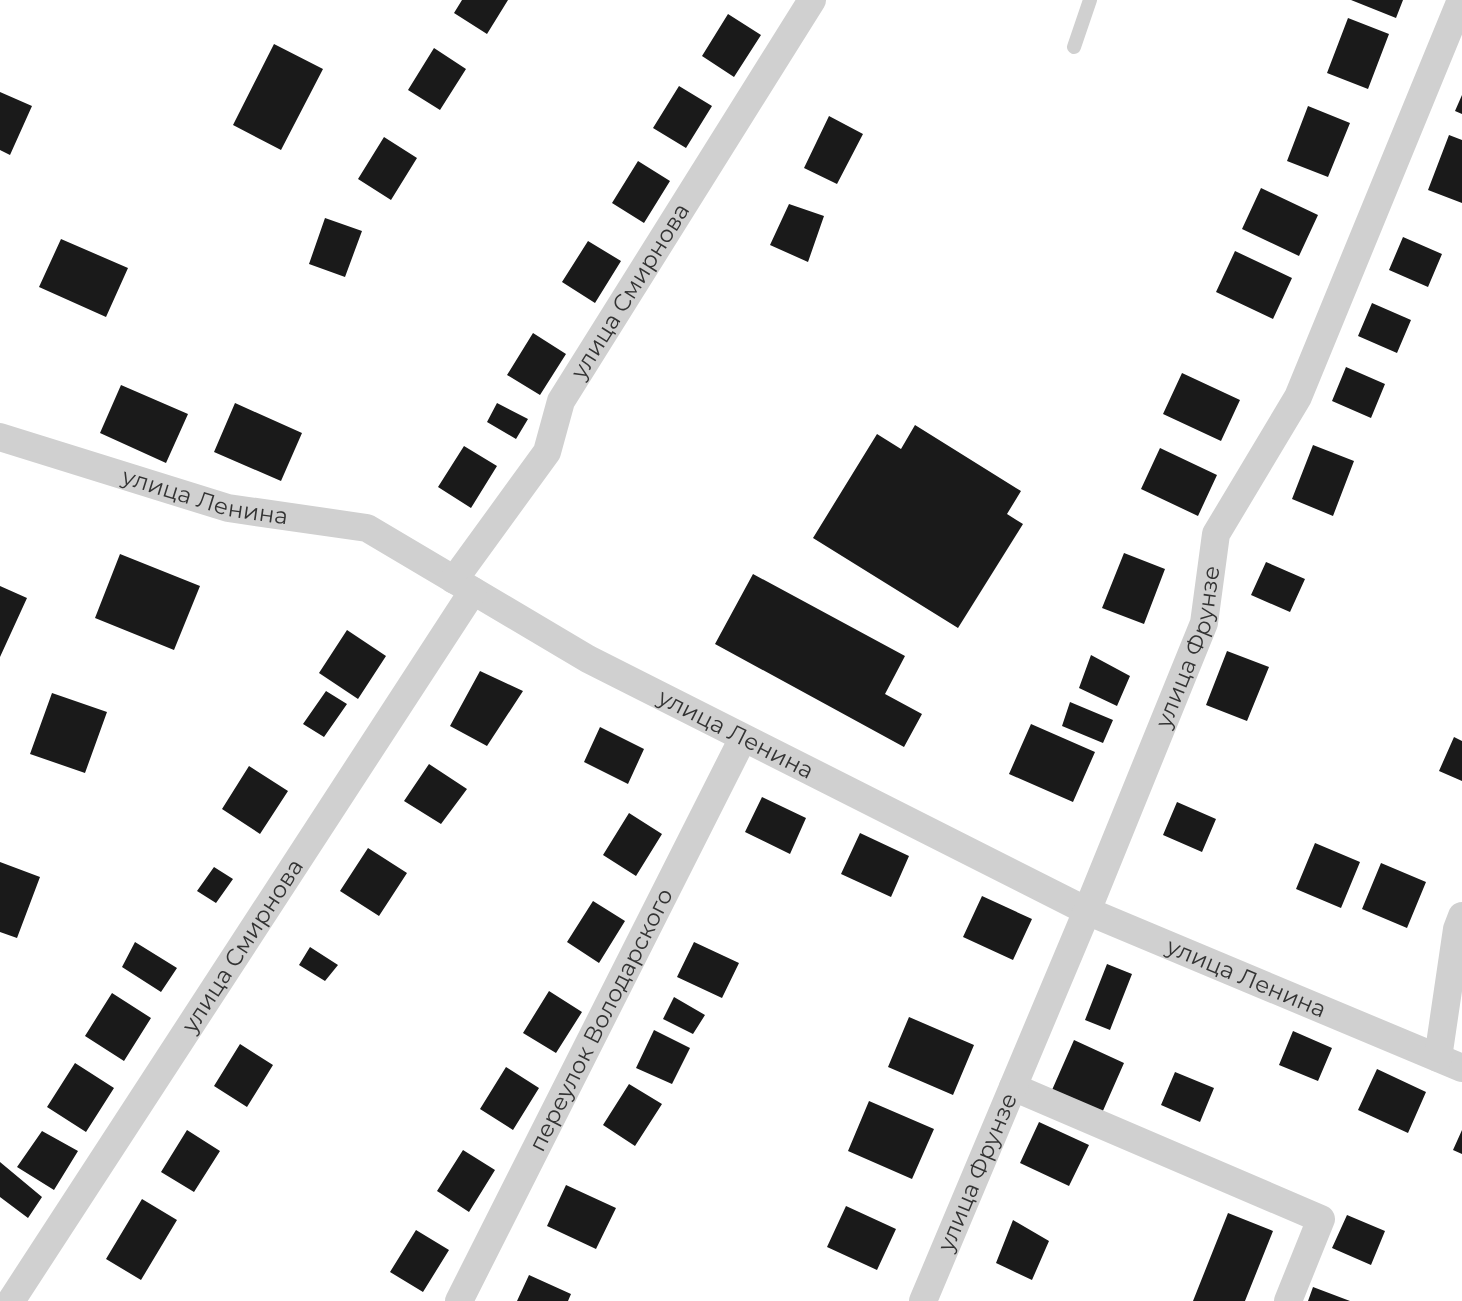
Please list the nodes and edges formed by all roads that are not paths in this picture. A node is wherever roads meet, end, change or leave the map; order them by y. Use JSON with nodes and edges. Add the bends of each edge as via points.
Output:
{"nodes":[{"id":1,"x":812,"y":0,"type":"edge"},
{"id":2,"x":1090,"y":0,"type":"edge"},
{"id":3,"x":1461,"y":0,"type":"edge"},
{"id":4,"x":1074,"y":47,"type":"dead end"},
{"id":5,"x":0,"y":437,"type":"edge"},
{"id":6,"x":463,"y":585,"type":"junction"},
{"id":7,"x":743,"y":738,"type":"junction"},
{"id":8,"x":1087,"y":911,"type":"junction"},
{"id":9,"x":1462,"y":916,"type":"edge"},
{"id":10,"x":1450,"y":1063,"type":"edge"},
{"id":11,"x":1013,"y":1087,"type":"junction"},
{"id":12,"x":11,"y":1301,"type":"edge"},
{"id":13,"x":459,"y":1301,"type":"edge"},
{"id":14,"x":923,"y":1301,"type":"edge"},
{"id":15,"x":1288,"y":1301,"type":"edge"}],
"edges":[{"from":1,"to":6,"type":"street","name":"улица Смирнова","via":[[561,401],[547,452]]},
{"from":2,"to":4,"type":"lane"},
{"from":3,"to":8,"type":"street","name":"улица Фрунзе","via":[[1298,397],[1216,534],[1204,622]]},
{"from":5,"to":6,"type":"street","name":"улица Ленина","via":[[228,508],[367,528]]},
{"from":6,"to":7,"type":"street","name":"улица Ленина","via":[[587,659]]},
{"from":6,"to":12,"type":"street","name":"улица Смирнова"},
{"from":7,"to":8,"type":"street","name":"улица Ленина"},
{"from":7,"to":13,"type":"street","name":"переулок Володарского"},
{"from":8,"to":10,"type":"street","name":"улица Ленина"},
{"from":8,"to":11,"type":"street","name":"улица Фрунзе"},
{"from":9,"to":10,"type":"street","via":[[1457,929]]},
{"from":11,"to":14,"type":"street","name":"улица Фрунзе"},
{"from":11,"to":15,"type":"street","via":[[1321,1219]]}]}
